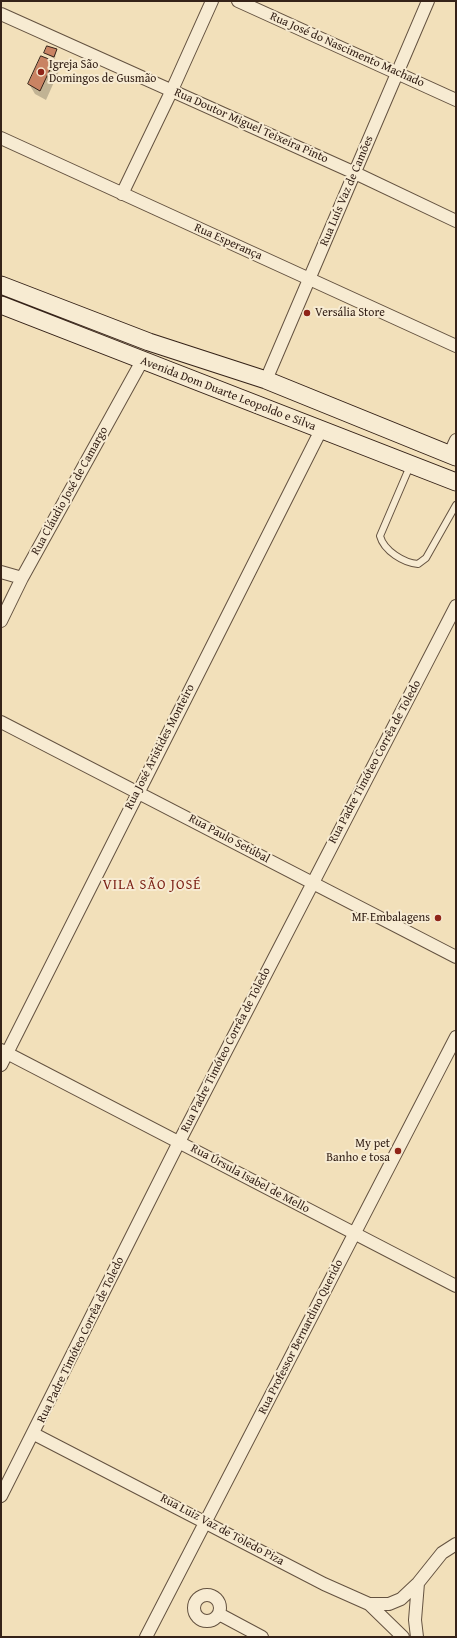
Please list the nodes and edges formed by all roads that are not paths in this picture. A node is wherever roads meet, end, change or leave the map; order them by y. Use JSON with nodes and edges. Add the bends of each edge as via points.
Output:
{"nodes":[{"id":1,"x":212,"y":1,"type":"edge"},
{"id":2,"x":238,"y":1,"type":"edge"},
{"id":3,"x":428,"y":1,"type":"edge"},
{"id":4,"x":1,"y":14,"type":"edge"},
{"id":5,"x":397,"y":72,"type":"junction"},
{"id":6,"x":172,"y":90,"type":"junction"},
{"id":7,"x":456,"y":100,"type":"edge"},
{"id":8,"x":1,"y":138,"type":"edge"},
{"id":9,"x":355,"y":173,"type":"junction"},
{"id":10,"x":122,"y":194,"type":"junction"},
{"id":11,"x":456,"y":221,"type":"edge"},
{"id":12,"x":309,"y":279,"type":"junction"},
{"id":13,"x":1,"y":285,"type":"edge"},
{"id":14,"x":1,"y":305,"type":"edge"},
{"id":15,"x":149,"y":342,"type":"junction"},
{"id":16,"x":456,"y":346,"type":"edge"},
{"id":17,"x":142,"y":361,"type":"junction"},
{"id":18,"x":266,"y":380,"type":"junction"},
{"id":19,"x":321,"y":430,"type":"junction"},
{"id":20,"x":454,"y":450,"type":"edge"},
{"id":21,"x":410,"y":464,"type":"junction"},
{"id":22,"x":456,"y":482,"type":"edge"},
{"id":23,"x":456,"y":505,"type":"edge"},
{"id":24,"x":1,"y":572,"type":"edge"},
{"id":25,"x":22,"y":578,"type":"junction"},
{"id":26,"x":456,"y":606,"type":"edge"},
{"id":27,"x":1,"y":622,"type":"edge"},
{"id":28,"x":1,"y":722,"type":"edge"},
{"id":29,"x":137,"y":792,"type":"junction"},
{"id":30,"x":312,"y":883,"type":"junction"},
{"id":31,"x":456,"y":957,"type":"edge"},
{"id":32,"x":456,"y":1037,"type":"edge"},
{"id":33,"x":4,"y":1052,"type":"edge"},
{"id":34,"x":1,"y":1065,"type":"edge"},
{"id":35,"x":179,"y":1142,"type":"junction"},
{"id":36,"x":353,"y":1234,"type":"junction"},
{"id":37,"x":456,"y":1286,"type":"edge"},
{"id":38,"x":34,"y":1434,"type":"junction"},
{"id":39,"x":1,"y":1496,"type":"edge"},
{"id":40,"x":206,"y":1521,"type":"junction"},
{"id":41,"x":456,"y":1544,"type":"edge"},
{"id":42,"x":418,"y":1582,"type":"junction"},
{"id":43,"x":368,"y":1604,"type":"junction"},
{"id":44,"x":219,"y":1614,"type":"dead end"},
{"id":45,"x":146,"y":1637,"type":"edge"},
{"id":46,"x":262,"y":1637,"type":"edge"},
{"id":47,"x":403,"y":1637,"type":"edge"},
{"id":48,"x":417,"y":1637,"type":"edge"}],
"edges":[{"from":1,"to":6,"type":"street"},
{"from":2,"to":5,"type":"street","name":"Rua José do Nascimento Machado"},
{"from":3,"to":5,"type":"street","name":"Rua Luís Vaz de Camões"},
{"from":4,"to":6,"type":"street","name":"Rua Doutor Miguel Teixeira Pinto"},
{"from":5,"to":7,"type":"street","name":"Rua José do Nascimento Machado"},
{"from":5,"to":9,"type":"street","name":"Rua Luís Vaz de Camões"},
{"from":6,"to":9,"type":"street","name":"Rua Doutor Miguel Teixeira Pinto"},
{"from":6,"to":10,"type":"street"},
{"from":8,"to":10,"type":"street","name":"Rua Esperança"},
{"from":9,"to":11,"type":"street","name":"Rua Doutor Miguel Teixeira Pinto"},
{"from":9,"to":12,"type":"street","name":"Rua Luís Vaz de Camões"},
{"from":10,"to":12,"type":"street","name":"Rua Esperança"},
{"from":12,"to":16,"type":"street","name":"Rua Esperança"},
{"from":12,"to":18,"type":"street","name":"Rua Luís Vaz de Camões"},
{"from":13,"to":15,"type":"main road","name":"Avenida Dom Duarte Leopoldo e Silva"},
{"from":14,"to":17,"type":"main road","name":"Avenida Dom Duarte Leopoldo e Silva"},
{"from":15,"to":17,"type":"main road"},
{"from":15,"to":18,"type":"main road","name":"Avenida Dom Duarte Leopoldo e Silva"},
{"from":17,"to":19,"type":"main road","name":"Avenida Dom Duarte Leopoldo e Silva"},
{"from":17,"to":25,"type":"street","name":"Rua Cláudio José de Camargo"},
{"from":18,"to":20,"type":"main road","name":"Avenida Dom Duarte Leopoldo e Silva"},
{"from":19,"to":21,"type":"main road","name":"Avenida Dom Duarte Leopoldo e Silva"},
{"from":19,"to":29,"type":"street","name":"Rua José Aristides Monteiro"},
{"from":21,"to":22,"type":"main road","name":"Avenida Dom Duarte Leopoldo e Silva"},
{"from":21,"to":23,"type":"lane","via":[[380,536],[386,548],[410,563],[418,564],[426,558]]},
{"from":24,"to":25,"type":"street"},
{"from":25,"to":27,"type":"street","name":"Rua Cláudio José de Camargo"},
{"from":26,"to":30,"type":"street","name":"Rua Padre Timóteo Corrêa de Toledo"},
{"from":28,"to":29,"type":"street","name":"Rua Paulo Setúbal"},
{"from":29,"to":30,"type":"street","name":"Rua Paulo Setúbal"},
{"from":29,"to":33,"type":"street","name":"Rua José Aristides Monteiro"},
{"from":30,"to":31,"type":"street","name":"Rua Paulo Setúbal"},
{"from":30,"to":35,"type":"street","name":"Rua Padre Timóteo Corrêa de Toledo"},
{"from":32,"to":36,"type":"street","name":"Rua Professor Bernardino Querido"},
{"from":33,"to":34,"type":"street","name":"Rua José Aristides Monteiro"},
{"from":33,"to":35,"type":"street","name":"Rua Úrsula Isabel de Mello"},
{"from":35,"to":36,"type":"street","name":"Rua Úrsula Isabel de Mello"},
{"from":35,"to":38,"type":"street","name":"Rua Padre Timóteo Corrêa de Toledo"},
{"from":36,"to":37,"type":"street","name":"Rua Úrsula Isabel de Mello"},
{"from":36,"to":40,"type":"street","name":"Rua Professor Bernardino Querido"},
{"from":38,"to":39,"type":"street","name":"Rua Padre Timóteo Corrêa de Toledo"},
{"from":38,"to":40,"type":"street","name":"Rua Luiz Vaz de Toledo Piza"},
{"from":40,"to":43,"type":"street","name":"Rua Luiz Vaz de Toledo Piza","via":[[324,1584]]},
{"from":40,"to":45,"type":"street","name":"Rua Professor Bernardino Querido"},
{"from":41,"to":42,"type":"street","via":[[442,1553]]},
{"from":42,"to":43,"type":"street","via":[[401,1599],[389,1604]]},
{"from":42,"to":48,"type":"street","via":[[415,1620]]},
{"from":43,"to":47,"type":"street","name":"Rua Luiz Vaz de Toledo Piza"},
{"from":44,"to":46,"type":"street"}]}
